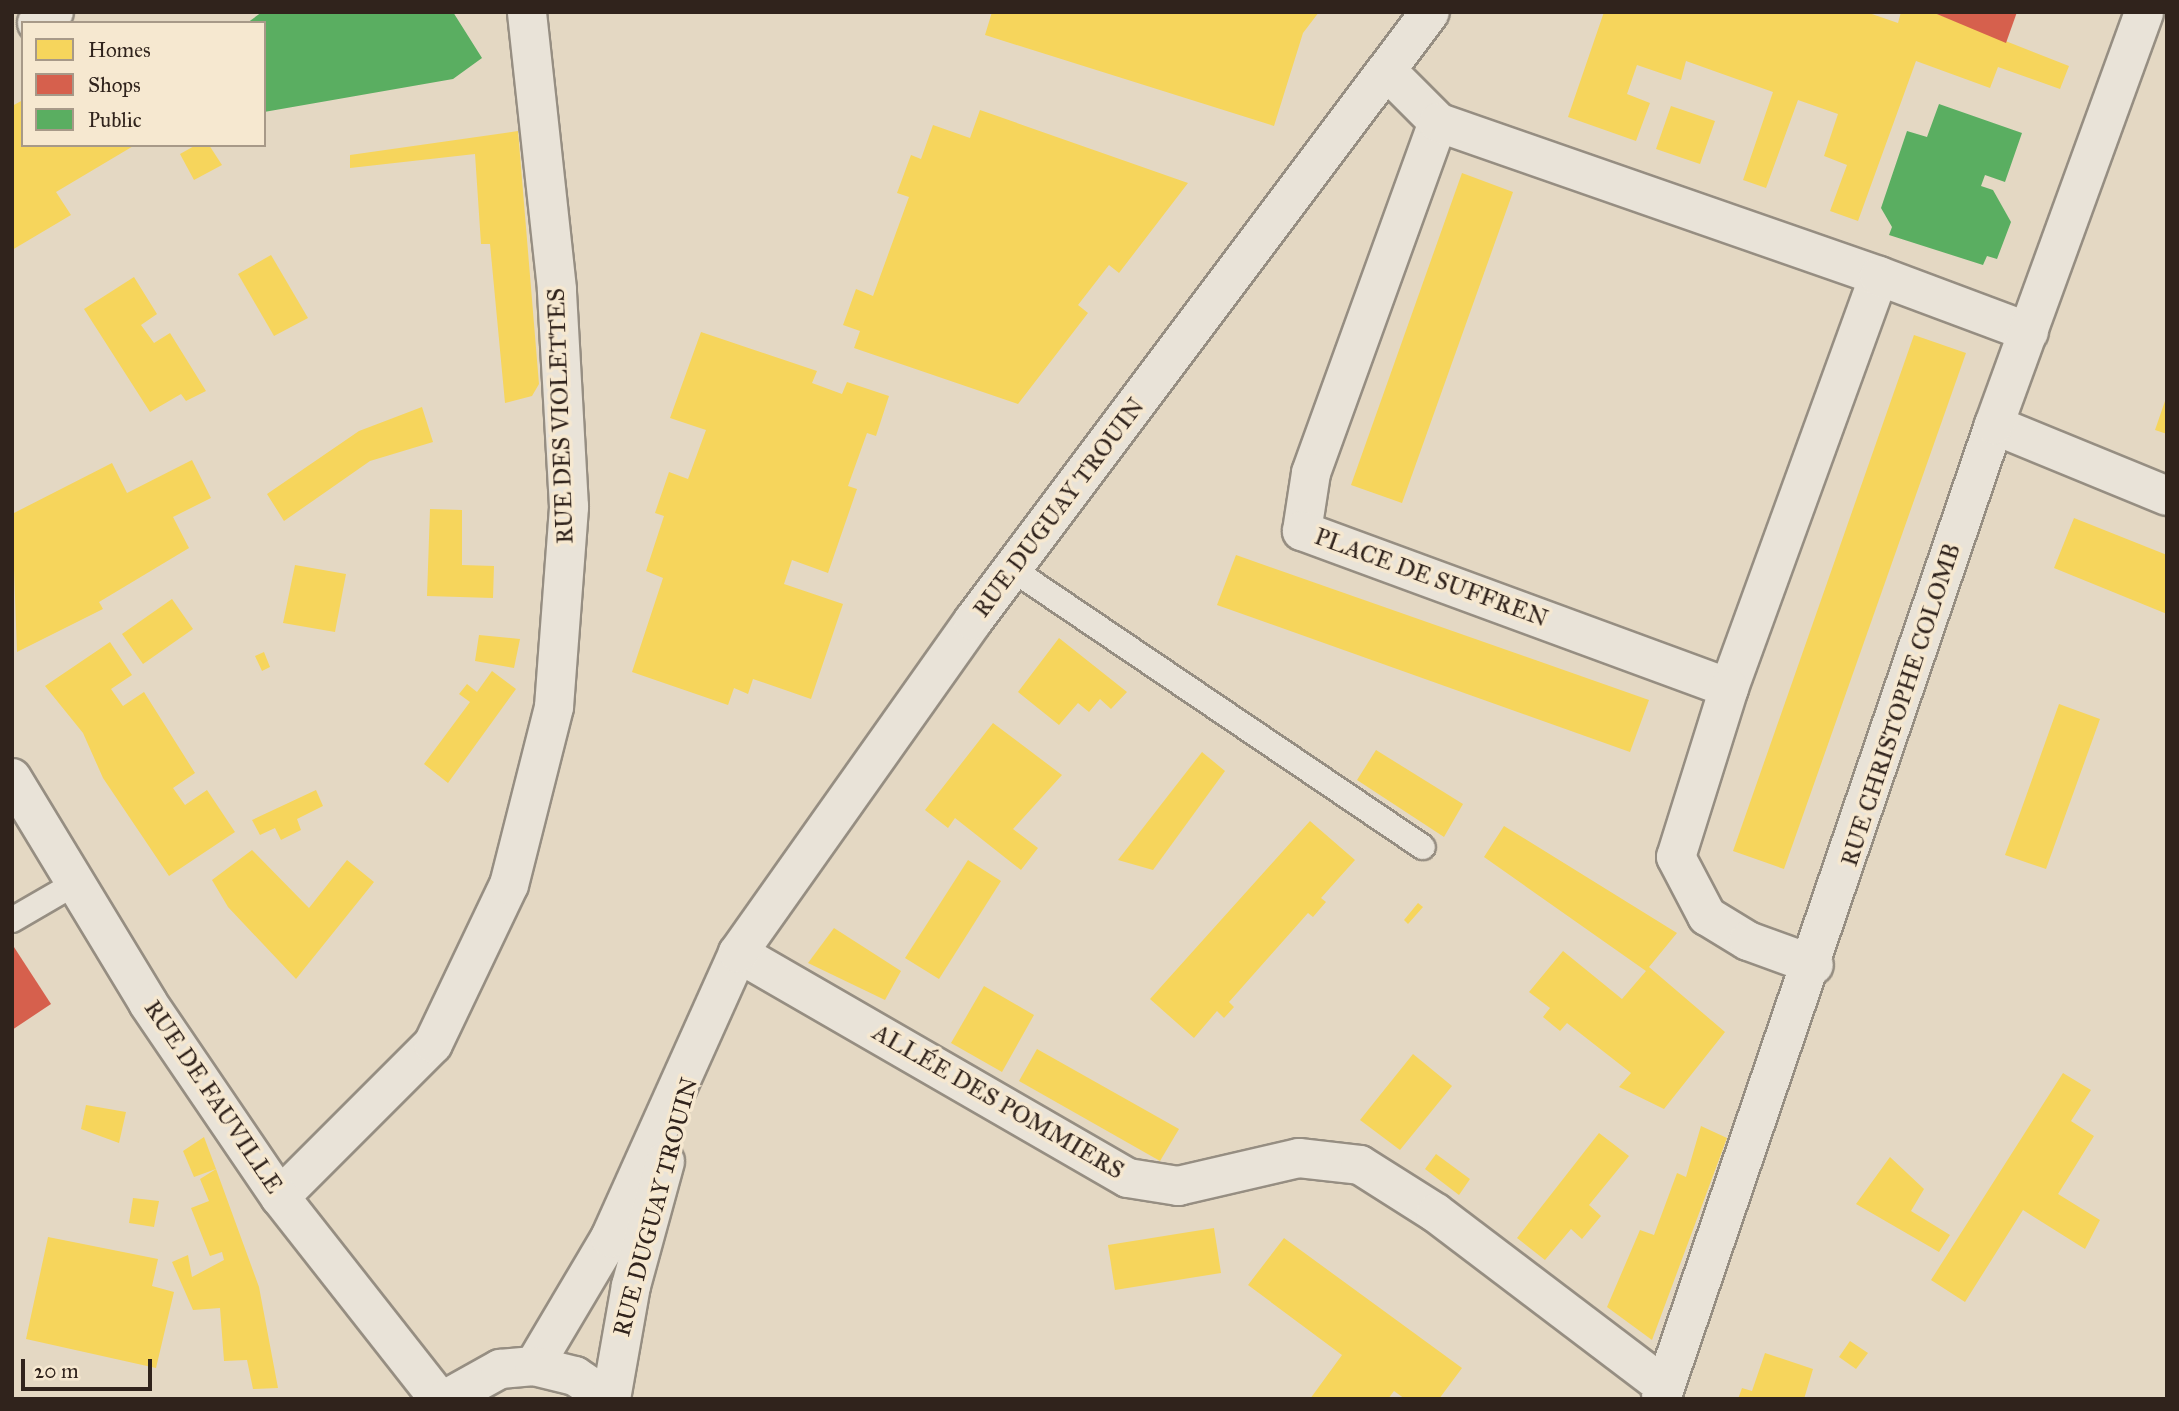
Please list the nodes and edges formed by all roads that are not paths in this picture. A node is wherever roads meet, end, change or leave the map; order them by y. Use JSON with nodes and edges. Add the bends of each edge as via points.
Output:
{"nodes":[{"id":1,"x":527,"y":12,"type":"edge"},
{"id":2,"x":1430,"y":12,"type":"edge"},
{"id":3,"x":2144,"y":12,"type":"edge"},
{"id":4,"x":1388,"y":72,"type":"junction"},
{"id":5,"x":1438,"y":122,"type":"junction"},
{"id":6,"x":1879,"y":276,"type":"junction"},
{"id":7,"x":2029,"y":332,"type":"junction"},
{"id":8,"x":1994,"y":425,"type":"junction"},
{"id":9,"x":2167,"y":496,"type":"edge"},
{"id":10,"x":1012,"y":569,"type":"junction"},
{"id":11,"x":1729,"y":688,"type":"junction"},
{"id":12,"x":12,"y":778,"type":"edge"},
{"id":13,"x":1423,"y":847,"type":"dead end"},
{"id":14,"x":74,"y":884,"type":"junction"},
{"id":15,"x":12,"y":920,"type":"edge"},
{"id":16,"x":738,"y":953,"type":"junction"},
{"id":17,"x":1814,"y":965,"type":"junction"},
{"id":18,"x":708,"y":1017,"type":"junction"},
{"id":19,"x":280,"y":1198,"type":"junction"},
{"id":20,"x":534,"y":1366,"type":"junction"},
{"id":21,"x":1663,"y":1392,"type":"edge"},
{"id":22,"x":439,"y":1399,"type":"edge"},
{"id":23,"x":446,"y":1399,"type":"edge"},
{"id":24,"x":610,"y":1399,"type":"edge"}],
"edges":[{"from":1,"to":19,"type":"street","name":"RUE DES VIOLETTES","via":[[557,289],[569,506],[554,708],[509,885],[433,1044]]},
{"from":2,"to":4,"type":"street","name":"RUE DUGUAY TROUIN"},
{"from":3,"to":7,"type":"street","name":"RUE CHRISTOPHE COLOMB"},
{"from":4,"to":5,"type":"street"},
{"from":4,"to":10,"type":"street","name":"RUE DUGUAY TROUIN"},
{"from":5,"to":6,"type":"street"},
{"from":5,"to":11,"type":"street","name":"PLACE DE SUFFREN","via":[[1311,473],[1302,531]]},
{"from":6,"to":7,"type":"street"},
{"from":6,"to":11,"type":"street"},
{"from":7,"to":8,"type":"street","name":"RUE CHRISTOPHE COLOMB"},
{"from":8,"to":9,"type":"street"},
{"from":8,"to":17,"type":"street","name":"RUE CHRISTOPHE COLOMB"},
{"from":10,"to":13,"type":"lane"},
{"from":10,"to":16,"type":"street","name":"RUE DUGUAY TROUIN"},
{"from":11,"to":17,"type":"street","via":[[1676,857],[1707,916],[1748,941]]},
{"from":12,"to":14,"type":"street","name":"RUE DE FAUVILLE"},
{"from":14,"to":15,"type":"lane"},
{"from":14,"to":19,"type":"street","name":"RUE DE FAUVILLE"},
{"from":16,"to":18,"type":"street","name":"RUE DUGUAY TROUIN"},
{"from":16,"to":21,"type":"street","name":"ALLÉE DES POMMIERS","via":[[1128,1178],[1178,1186],[1299,1158],[1360,1165],[1436,1213]]},
{"from":17,"to":21,"type":"street","name":"RUE CHRISTOPHE COLOMB"},
{"from":18,"to":20,"type":"street","name":"RUE DUGUAY TROUIN","via":[[610,1238]]},
{"from":18,"to":24,"type":"street","name":"RUE DUGUAY TROUIN","via":[[631,1286]]},
{"from":19,"to":22,"type":"street","name":"RUE DE FAUVILLE"},
{"from":20,"to":23,"type":"street","via":[[500,1369]]},
{"from":20,"to":24,"type":"street","via":[[575,1376]]}]}
